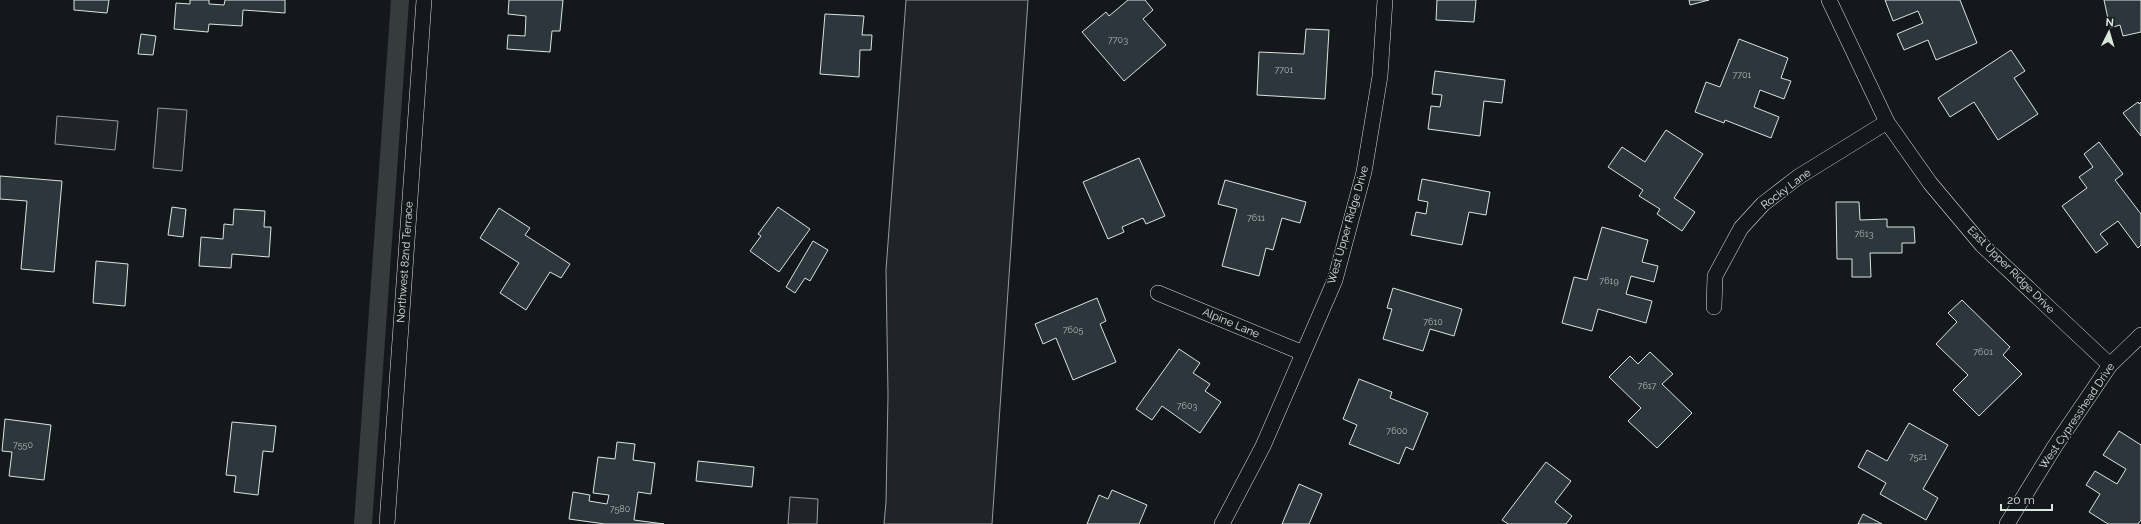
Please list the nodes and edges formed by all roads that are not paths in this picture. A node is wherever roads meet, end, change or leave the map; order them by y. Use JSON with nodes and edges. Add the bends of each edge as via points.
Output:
{"nodes":[{"id":1,"x":424,"y":0,"type":"edge"},
{"id":2,"x":1385,"y":0,"type":"edge"},
{"id":3,"x":1829,"y":0,"type":"edge"},
{"id":4,"x":1887,"y":122,"type":"junction"},
{"id":5,"x":1158,"y":293,"type":"dead end"},
{"id":6,"x":1714,"y":307,"type":"dead end"},
{"id":7,"x":2141,"y":335,"type":"edge"},
{"id":8,"x":1303,"y":353,"type":"junction"},
{"id":9,"x":2110,"y":365,"type":"junction"},
{"id":10,"x":387,"y":524,"type":"edge"},
{"id":11,"x":1222,"y":524,"type":"edge"},
{"id":12,"x":2007,"y":524,"type":"edge"}],
"edges":[{"from":1,"to":10,"type":"street","name":"Northwest 82nd Terrace"},
{"from":2,"to":8,"type":"street","name":"West Upper Ridge Drive","via":[[1380,76],[1364,172],[1335,280]]},
{"from":3,"to":4,"type":"street","name":"East Upper Ridge Drive"},
{"from":4,"to":6,"type":"street","name":"Rocky Lane","via":[[1798,178],[1763,204],[1741,228],[1715,276]]},
{"from":4,"to":9,"type":"street","name":"East Upper Ridge Drive","via":[[1930,183],[1982,245]]},
{"from":5,"to":8,"type":"street","name":"Alpine Lane"},
{"from":7,"to":9,"type":"street","name":"West Cypresshead Drive"},
{"from":8,"to":11,"type":"street","name":"West Upper Ridge Drive","via":[[1263,446]]},
{"from":9,"to":12,"type":"street","name":"West Cypresshead Drive","via":[[2055,446]]}]}
